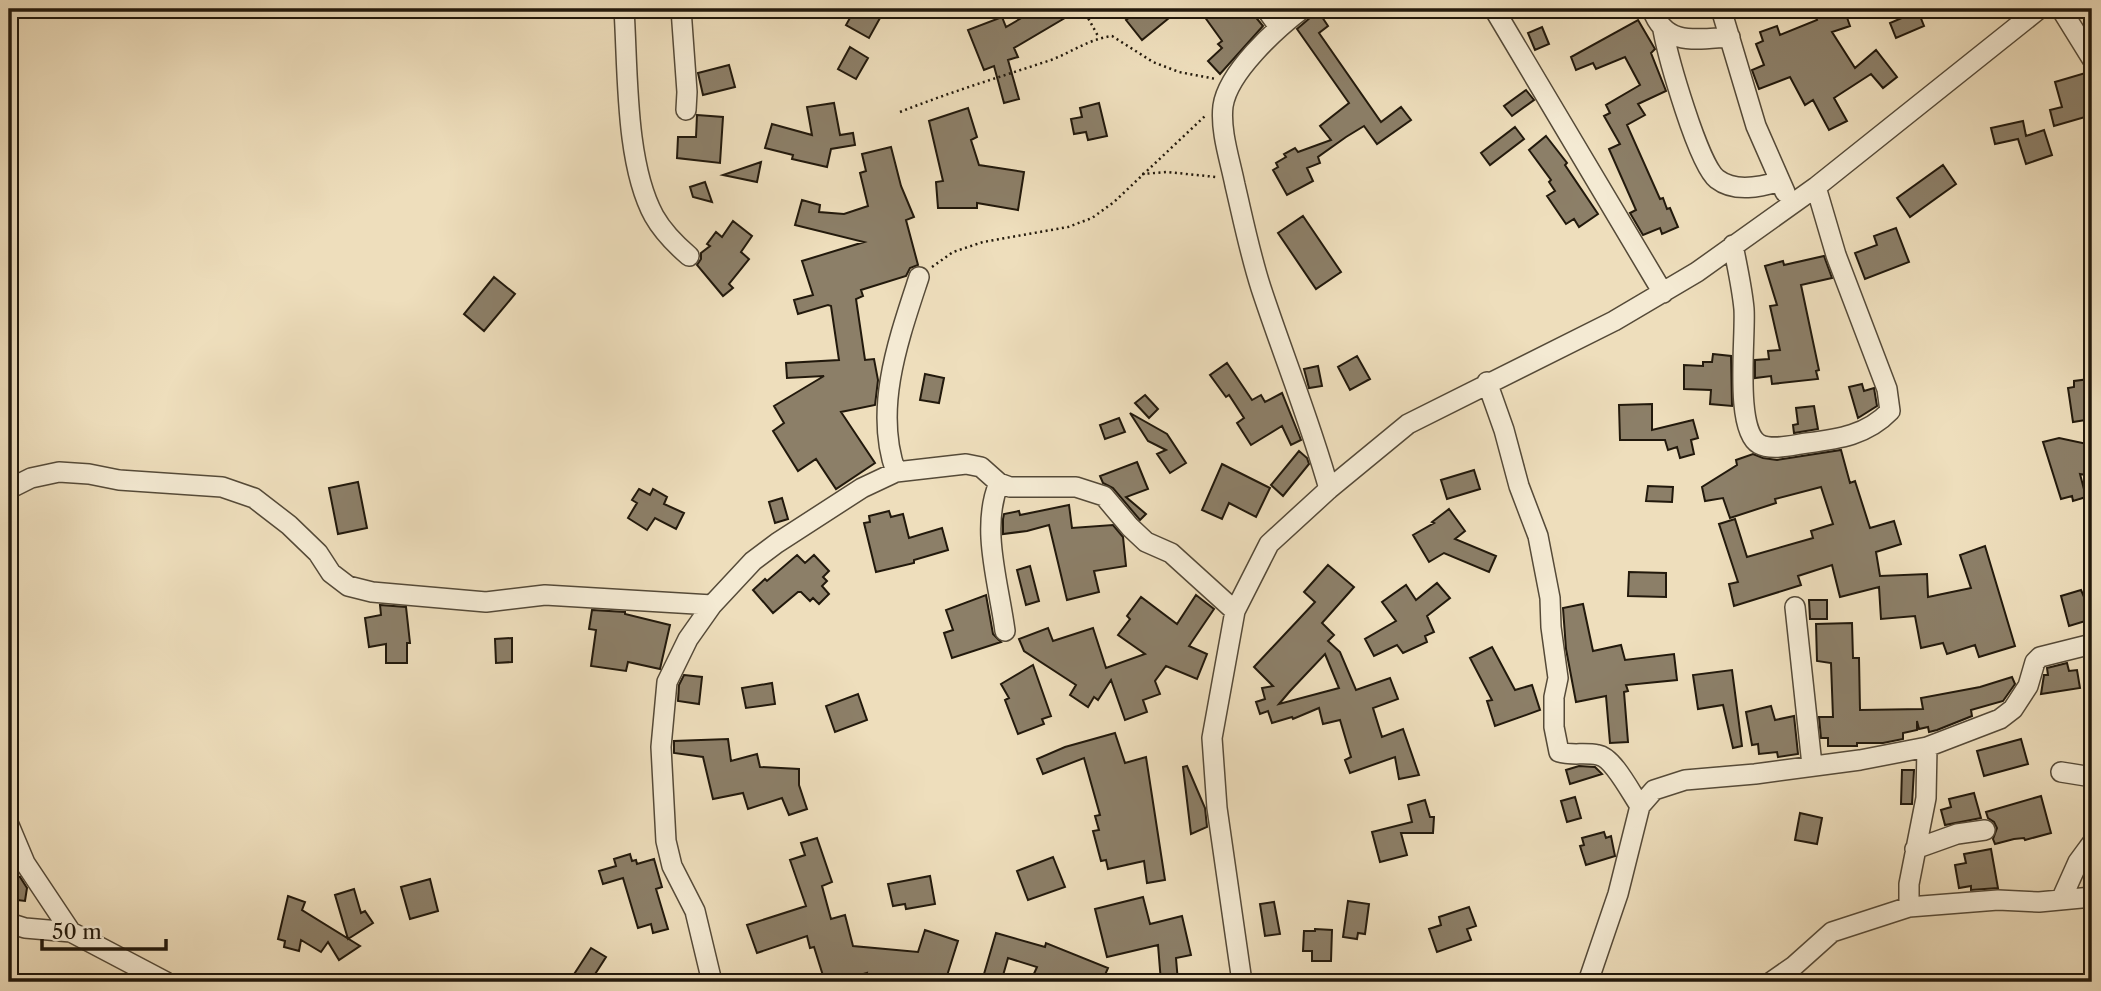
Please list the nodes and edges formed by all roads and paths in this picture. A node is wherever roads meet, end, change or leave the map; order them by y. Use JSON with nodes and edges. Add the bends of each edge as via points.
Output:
{"nodes":[{"id":1,"x":624,"y":9,"type":"edge"},
{"id":2,"x":681,"y":9,"type":"edge"},
{"id":3,"x":1083,"y":9,"type":"edge"},
{"id":4,"x":1266,"y":9,"type":"edge"},
{"id":5,"x":1302,"y":9,"type":"edge"},
{"id":6,"x":1494,"y":9,"type":"edge"},
{"id":7,"x":1652,"y":9,"type":"edge"},
{"id":8,"x":1721,"y":9,"type":"edge"},
{"id":9,"x":2039,"y":9,"type":"edge"},
{"id":10,"x":2061,"y":9,"type":"edge"},
{"id":11,"x":1279,"y":27,"type":"junction"},
{"id":12,"x":1663,"y":30,"type":"junction"},
{"id":13,"x":1730,"y":37,"type":"junction"},
{"id":14,"x":1099,"y":38,"type":"junction"},
{"id":15,"x":2092,"y":59,"type":"edge"},
{"id":16,"x":1230,"y":86,"type":"junction"},
{"id":17,"x":1223,"y":106,"type":"junction"},
{"id":18,"x":686,"y":110,"type":"dead end"},
{"id":19,"x":900,"y":111,"type":"dead end"},
{"id":20,"x":1142,"y":174,"type":"junction"},
{"id":21,"x":1235,"y":181,"type":"junction"},
{"id":22,"x":1780,"y":181,"type":"junction"},
{"id":23,"x":1816,"y":187,"type":"junction"},
{"id":24,"x":1790,"y":205,"type":"junction"},
{"id":25,"x":1733,"y":245,"type":"junction"},
{"id":26,"x":689,"y":256,"type":"dead end"},
{"id":27,"x":919,"y":277,"type":"joint"},
{"id":28,"x":1663,"y":293,"type":"junction"},
{"id":29,"x":1487,"y":382,"type":"junction"},
{"id":30,"x":896,"y":472,"type":"junction"},
{"id":31,"x":999,"y":483,"type":"junction"},
{"id":32,"x":9,"y":489,"type":"edge"},
{"id":33,"x":1329,"y":489,"type":"junction"},
{"id":34,"x":712,"y":605,"type":"junction"},
{"id":35,"x":1795,"y":607,"type":"dead end"},
{"id":36,"x":1235,"y":611,"type":"junction"},
{"id":37,"x":1005,"y":631,"type":"dead end"},
{"id":38,"x":2092,"y":644,"type":"edge"},
{"id":39,"x":1927,"y":747,"type":"junction"},
{"id":40,"x":1812,"y":765,"type":"junction"},
{"id":41,"x":2061,"y":772,"type":"dead end"},
{"id":42,"x":2092,"y":777,"type":"edge"},
{"id":43,"x":1640,"y":806,"type":"junction"},
{"id":44,"x":9,"y":825,"type":"edge"},
{"id":45,"x":1984,"y":830,"type":"dead end"},
{"id":46,"x":2092,"y":843,"type":"edge"},
{"id":47,"x":1915,"y":849,"type":"junction"},
{"id":48,"x":2092,"y":897,"type":"edge"},
{"id":49,"x":2061,"y":900,"type":"junction"},
{"id":50,"x":1909,"y":907,"type":"junction"},
{"id":51,"x":9,"y":923,"type":"edge"},
{"id":52,"x":71,"y":932,"type":"junction"},
{"id":53,"x":166,"y":982,"type":"edge"},
{"id":54,"x":712,"y":982,"type":"edge"},
{"id":55,"x":1242,"y":982,"type":"edge"},
{"id":56,"x":1588,"y":982,"type":"edge"},
{"id":57,"x":1771,"y":982,"type":"edge"}],
"edges":[{"from":1,"to":26,"type":"street","via":[[631,141],[642,186],[653,215],[670,240]]},
{"from":2,"to":18,"type":"street"},
{"from":3,"to":14,"type":"path"},
{"from":4,"to":11,"type":"street"},
{"from":5,"to":11,"type":"street"},
{"from":6,"to":28,"type":"street"},
{"from":7,"to":12,"type":"street"},
{"from":8,"to":13,"type":"street"},
{"from":9,"to":23,"type":"street"},
{"from":10,"to":15,"type":"street"},
{"from":11,"to":16,"type":"street"},
{"from":12,"to":13,"type":"street","via":[[1678,38]]},
{"from":12,"to":22,"type":"street","via":[[1708,169],[1717,179],[1742,187]]},
{"from":13,"to":22,"type":"street","via":[[1756,127]]},
{"from":14,"to":16,"type":"path","via":[[1112,36],[1153,62]]},
{"from":14,"to":19,"type":"path","via":[[1056,58]]},
{"from":16,"to":17,"type":"street"},
{"from":17,"to":20,"type":"path","via":[[1203,117]]},
{"from":17,"to":21,"type":"street"},
{"from":20,"to":21,"type":"path","via":[[1184,173]]},
{"from":20,"to":27,"type":"path","via":[[1092,218],[953,252]]},
{"from":21,"to":33,"type":"street","via":[[1261,287]]},
{"from":22,"to":24,"type":"street"},
{"from":23,"to":24,"type":"street"},
{"from":23,"to":25,"type":"street","via":[[1836,255],[1887,388],[1890,411],[1879,422],[1856,435],[1828,440],[1775,447],[1761,446],[1753,439],[1745,417],[1744,309]]},
{"from":24,"to":25,"type":"street"},
{"from":25,"to":28,"type":"street"},
{"from":27,"to":30,"type":"street","via":[[894,357],[887,412],[888,449]]},
{"from":28,"to":29,"type":"street"},
{"from":29,"to":33,"type":"street","via":[[1408,424]]},
{"from":29,"to":43,"type":"street","via":[[1538,536],[1558,678],[1554,697],[1559,752],[1608,760]]},
{"from":30,"to":31,"type":"street","via":[[967,464],[981,467]]},
{"from":30,"to":34,"type":"street","via":[[862,488],[776,543]]},
{"from":31,"to":36,"type":"street","via":[[1020,489],[1076,486],[1104,496],[1146,542],[1171,553]]},
{"from":31,"to":37,"type":"street","via":[[993,499],[992,544]]},
{"from":32,"to":34,"type":"street","via":[[59,472],[222,488],[254,498],[318,553],[331,573],[348,586],[372,592],[486,602],[545,595]]},
{"from":33,"to":36,"type":"street","via":[[1269,544]]},
{"from":34,"to":54,"type":"street","via":[[688,639],[667,682],[661,747],[666,841],[672,866],[695,911]]},
{"from":35,"to":40,"type":"street"},
{"from":36,"to":55,"type":"street","via":[[1212,738],[1217,808]]},
{"from":38,"to":39,"type":"street","via":[[2040,657],[2014,709],[2000,719]]},
{"from":39,"to":40,"type":"street"},
{"from":39,"to":47,"type":"street","via":[[1926,798]]},
{"from":40,"to":43,"type":"street","via":[[1668,784],[1654,790]]},
{"from":41,"to":42,"type":"street"},
{"from":43,"to":56,"type":"street","via":[[1618,894]]},
{"from":44,"to":52,"type":"street","via":[[25,863]]},
{"from":45,"to":47,"type":"street"},
{"from":46,"to":49,"type":"street"},
{"from":47,"to":50,"type":"street"},
{"from":48,"to":49,"type":"street"},
{"from":49,"to":50,"type":"street"},
{"from":50,"to":57,"type":"street","via":[[1832,932]]},
{"from":51,"to":52,"type":"street"},
{"from":52,"to":53,"type":"street"}]}
